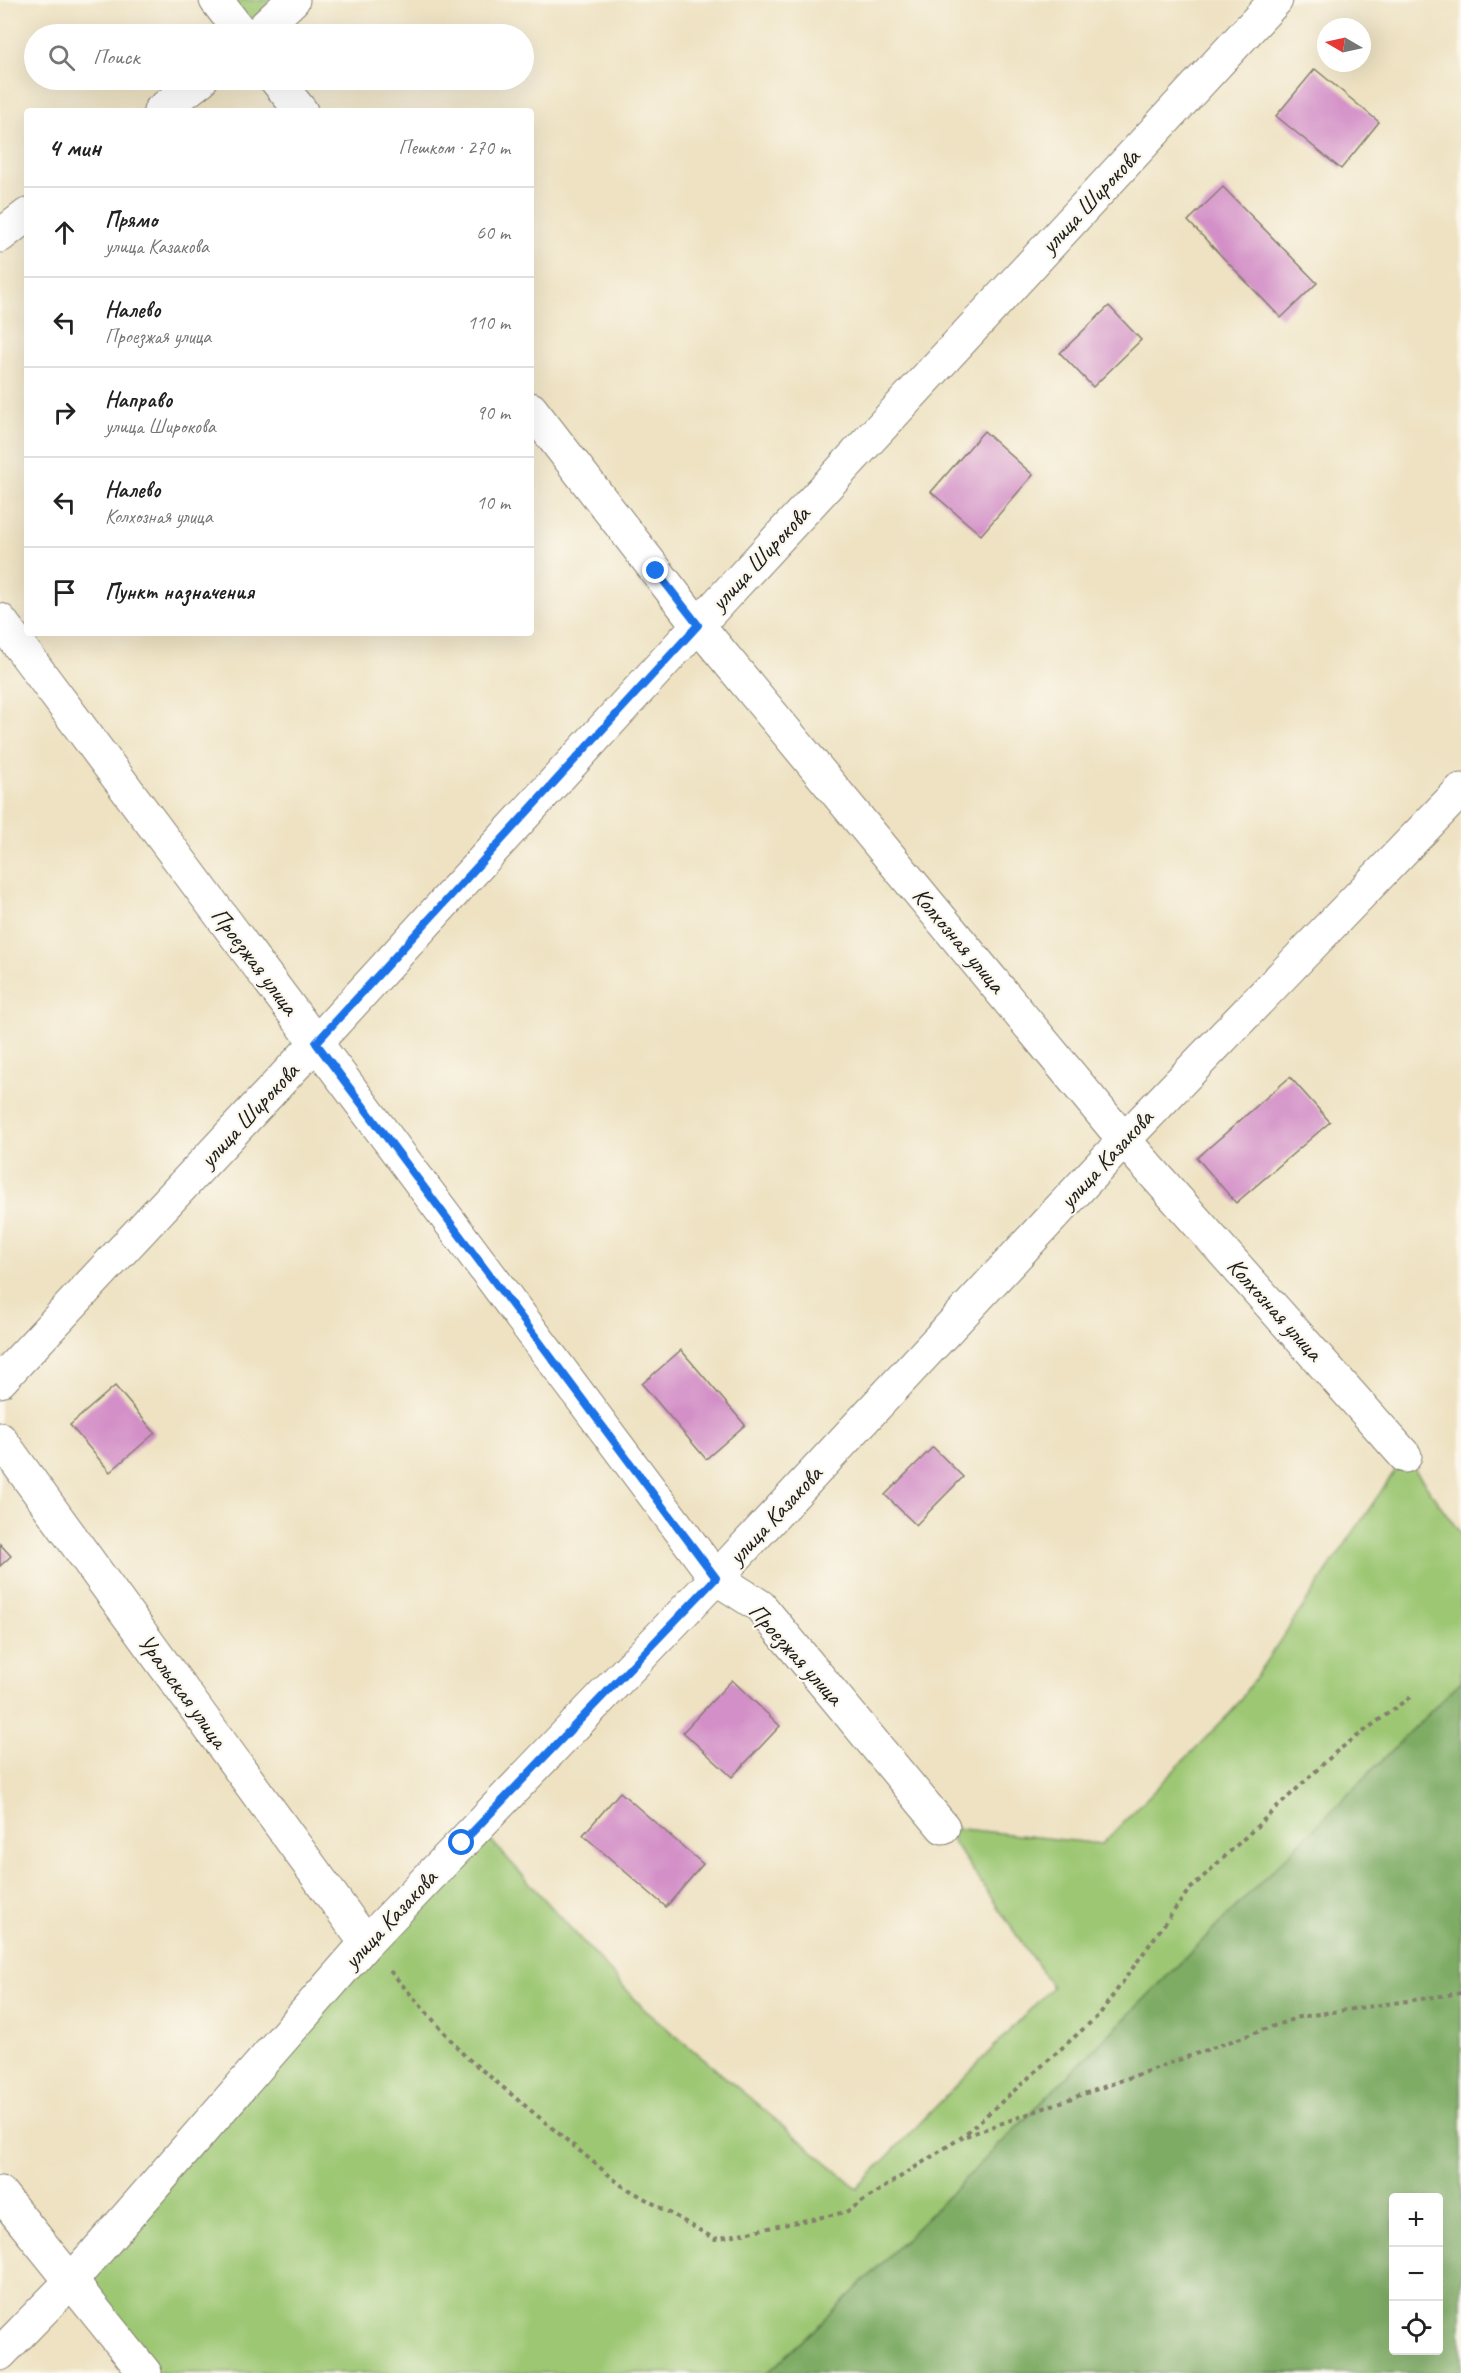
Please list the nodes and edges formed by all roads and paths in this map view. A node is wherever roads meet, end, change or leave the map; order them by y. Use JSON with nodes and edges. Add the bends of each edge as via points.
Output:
{"nodes":[{"id":1,"x":216,"y":0,"type":"edge"},
{"id":2,"x":293,"y":0,"type":"edge"},
{"id":3,"x":1276,"y":0,"type":"edge"},
{"id":4,"x":234,"y":24,"type":"edge"},
{"id":5,"x":267,"y":24,"type":"edge"},
{"id":6,"x":188,"y":90,"type":"edge"},
{"id":7,"x":284,"y":90,"type":"edge"},
{"id":8,"x":164,"y":108,"type":"edge"},
{"id":9,"x":299,"y":108,"type":"edge"},
{"id":10,"x":24,"y":217,"type":"edge"},
{"id":11,"x":0,"y":236,"type":"edge"},
{"id":12,"x":534,"y":413,"type":"edge"},
{"id":13,"x":0,"y":620,"type":"edge"},
{"id":14,"x":698,"y":625,"type":"junction"},
{"id":15,"x":1461,"y":790,"type":"edge"},
{"id":16,"x":316,"y":1043,"type":"junction"},
{"id":17,"x":1124,"y":1140,"type":"junction"},
{"id":18,"x":0,"y":1381,"type":"edge"},
{"id":19,"x":0,"y":1439,"type":"edge"},
{"id":20,"x":1405,"y":1455,"type":"dead end"},
{"id":21,"x":716,"y":1578,"type":"junction"},
{"id":22,"x":1410,"y":1697,"type":"dead end"},
{"id":23,"x":943,"y":1827,"type":"dead end"},
{"id":24,"x":366,"y":1943,"type":"junction"},
{"id":25,"x":1461,"y":1993,"type":"edge"},
{"id":26,"x":962,"y":2137,"type":"junction"},
{"id":27,"x":0,"y":2193,"type":"edge"},
{"id":28,"x":70,"y":2281,"type":"junction"},
{"id":29,"x":0,"y":2354,"type":"edge"},
{"id":30,"x":145,"y":2373,"type":"edge"}],
"edges":[{"from":1,"to":4,"type":"street"},
{"from":2,"to":5,"type":"street"},
{"from":3,"to":14,"type":"street","name":"улица Широкова"},
{"from":6,"to":8,"type":"street"},
{"from":7,"to":9,"type":"street"},
{"from":10,"to":11,"type":"street"},
{"from":12,"to":14,"type":"street","name":"Колхозная улица"},
{"from":13,"to":16,"type":"street","name":"Проезжая улица"},
{"from":14,"to":16,"type":"street","name":"улица Широкова"},
{"from":14,"to":17,"type":"street","name":"Колхозная улица"},
{"from":15,"to":17,"type":"street","name":"улица Казакова"},
{"from":16,"to":18,"type":"street","name":"улица Широкова"},
{"from":16,"to":21,"type":"street","name":"Проезжая улица"},
{"from":17,"to":20,"type":"street","name":"Колхозная улица"},
{"from":17,"to":21,"type":"street","name":"улица Казакова"},
{"from":19,"to":24,"type":"street","name":"Уральская улица"},
{"from":21,"to":23,"type":"street","name":"Проезжая улица","via":[[760,1606]]},
{"from":21,"to":24,"type":"street","name":"улица Казакова"},
{"from":22,"to":26,"type":"path","via":[[1336,1752],[1188,1890],[1099,2015]]},
{"from":24,"to":26,"type":"path","via":[[465,2056],[621,2186],[715,2240],[846,2212]]},
{"from":24,"to":28,"type":"street","name":"улица Казакова"},
{"from":25,"to":26,"type":"path","via":[[1299,2017]]},
{"from":27,"to":28,"type":"street"},
{"from":28,"to":29,"type":"street","name":"улица Казакова"},
{"from":28,"to":30,"type":"street"}]}
